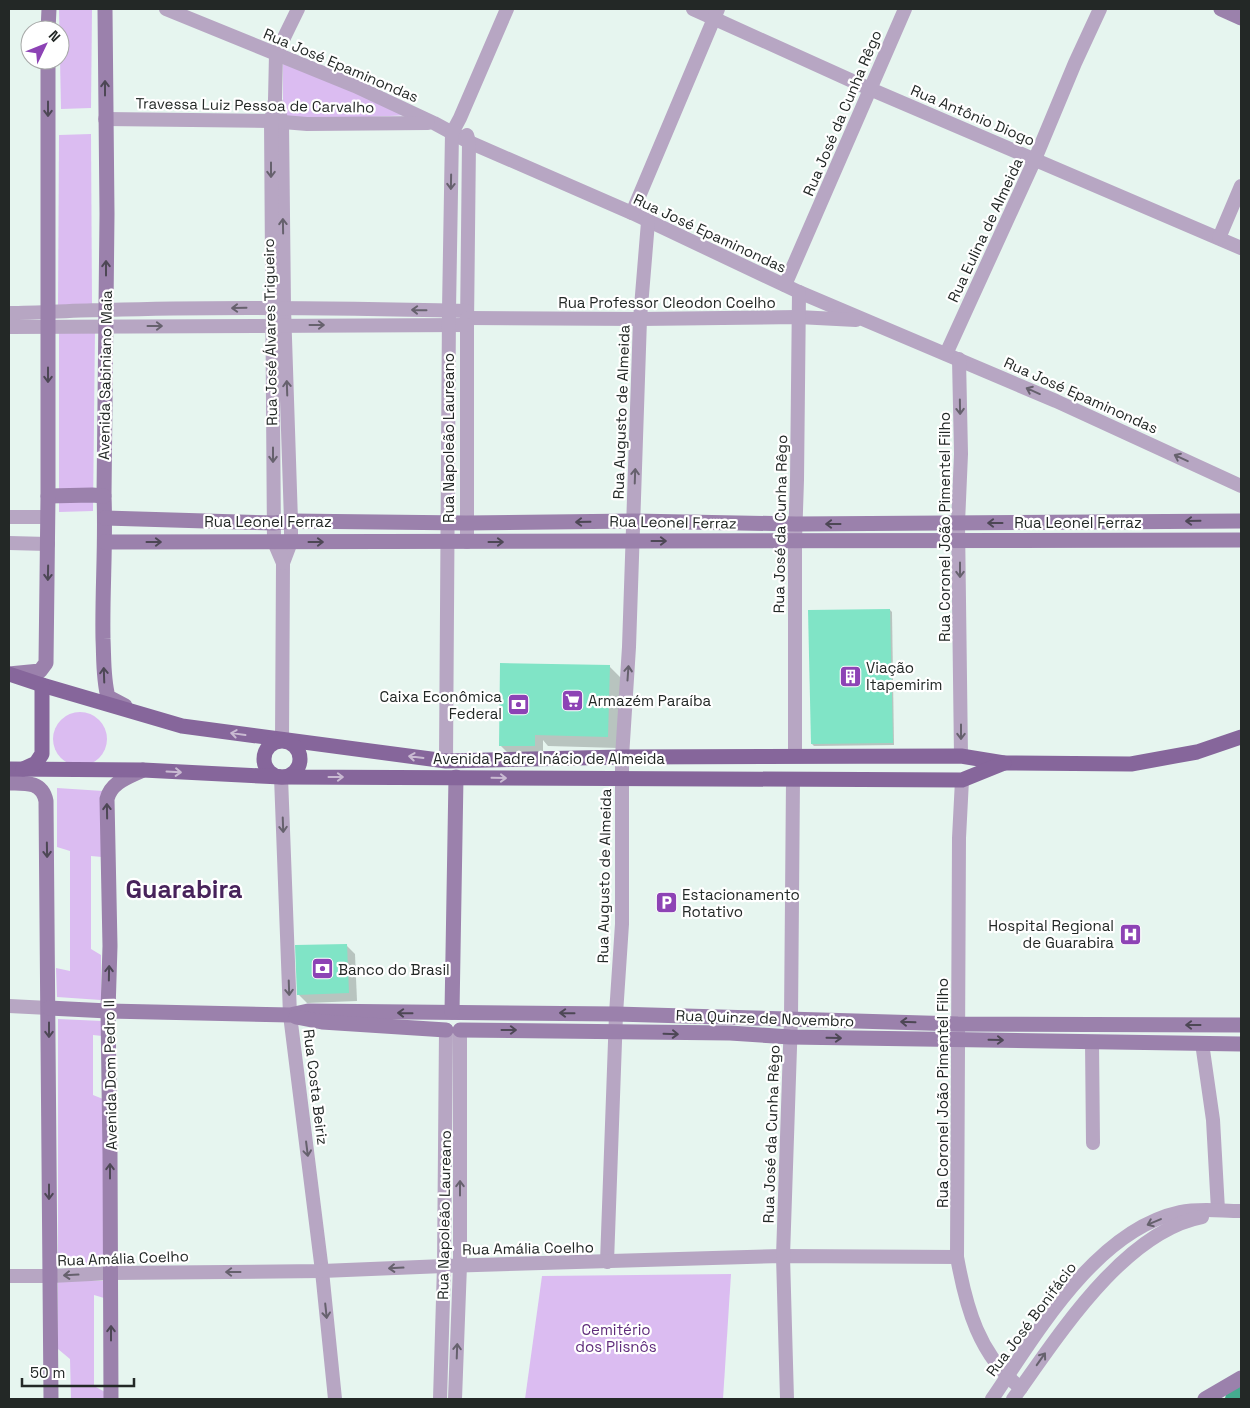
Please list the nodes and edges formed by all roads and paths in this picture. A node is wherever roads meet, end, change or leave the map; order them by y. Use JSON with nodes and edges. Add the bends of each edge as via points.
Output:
{"nodes":[{"id":1,"x":105,"y":9,"type":"edge"},
{"id":2,"x":166,"y":9,"type":"edge"},
{"id":3,"x":298,"y":9,"type":"edge"},
{"id":4,"x":507,"y":9,"type":"edge"},
{"id":5,"x":693,"y":9,"type":"edge"},
{"id":6,"x":905,"y":9,"type":"edge"},
{"id":7,"x":1100,"y":9,"type":"edge"},
{"id":8,"x":1221,"y":9,"type":"edge"},
{"id":9,"x":716,"y":13,"type":"edge"},
{"id":10,"x":1241,"y":18,"type":"edge"},
{"id":11,"x":276,"y":54,"type":"junction"},
{"id":12,"x":48,"y":70,"type":"edge"},
{"id":13,"x":870,"y":89,"type":"junction"},
{"id":14,"x":460,"y":118,"type":"junction"},
{"id":15,"x":105,"y":119,"type":"junction"},
{"id":16,"x":277,"y":121,"type":"junction"},
{"id":17,"x":434,"y":123,"type":"junction"},
{"id":18,"x":452,"y":133,"type":"junction"},
{"id":19,"x":469,"y":142,"type":"junction"},
{"id":20,"x":1035,"y":159,"type":"junction"},
{"id":21,"x":1241,"y":186,"type":"edge"},
{"id":22,"x":632,"y":214,"type":"junction"},
{"id":23,"x":648,"y":222,"type":"junction"},
{"id":24,"x":1219,"y":238,"type":"junction"},
{"id":25,"x":1241,"y":248,"type":"edge"},
{"id":26,"x":785,"y":285,"type":"junction"},
{"id":27,"x":799,"y":292,"type":"junction"},
{"id":28,"x":278,"y":308,"type":"junction"},
{"id":29,"x":106,"y":310,"type":"junction"},
{"id":30,"x":449,"y":310,"type":"junction"},
{"id":31,"x":9,"y":313,"type":"edge"},
{"id":32,"x":798,"y":317,"type":"junction"},
{"id":33,"x":467,"y":318,"type":"junction"},
{"id":34,"x":640,"y":319,"type":"junction"},
{"id":35,"x":48,"y":320,"type":"junction"},
{"id":36,"x":867,"y":320,"type":"junction"},
{"id":37,"x":449,"y":325,"type":"junction"},
{"id":38,"x":279,"y":326,"type":"junction"},
{"id":39,"x":9,"y":327,"type":"edge"},
{"id":40,"x":106,"y":327,"type":"junction"},
{"id":41,"x":952,"y":356,"type":"junction"},
{"id":42,"x":1241,"y":486,"type":"edge"},
{"id":43,"x":48,"y":496,"type":"junction"},
{"id":44,"x":104,"y":496,"type":"junction"},
{"id":45,"x":9,"y":517,"type":"edge"},
{"id":46,"x":48,"y":517,"type":"junction"},
{"id":47,"x":105,"y":518,"type":"junction"},
{"id":48,"x":292,"y":521,"type":"junction"},
{"id":49,"x":634,"y":521,"type":"junction"},
{"id":50,"x":1241,"y":521,"type":"edge"},
{"id":51,"x":274,"y":523,"type":"junction"},
{"id":52,"x":447,"y":523,"type":"junction"},
{"id":53,"x":466,"y":523,"type":"junction"},
{"id":54,"x":958,"y":523,"type":"junction"},
{"id":55,"x":796,"y":524,"type":"junction"},
{"id":56,"x":960,"y":540,"type":"junction"},
{"id":57,"x":1241,"y":540,"type":"edge"},
{"id":58,"x":633,"y":541,"type":"junction"},
{"id":59,"x":795,"y":541,"type":"junction"},
{"id":60,"x":105,"y":542,"type":"junction"},
{"id":61,"x":274,"y":542,"type":"junction"},
{"id":62,"x":292,"y":542,"type":"junction"},
{"id":63,"x":448,"y":542,"type":"junction"},
{"id":64,"x":467,"y":542,"type":"junction"},
{"id":65,"x":9,"y":543,"type":"edge"},
{"id":66,"x":48,"y":544,"type":"junction"},
{"id":67,"x":284,"y":563,"type":"junction"},
{"id":68,"x":9,"y":674,"type":"edge"},
{"id":69,"x":42,"y":686,"type":"junction"},
{"id":70,"x":147,"y":716,"type":"junction"},
{"id":71,"x":1241,"y":737,"type":"edge"},
{"id":72,"x":282,"y":740,"type":"junction"},
{"id":73,"x":796,"y":756,"type":"junction"},
{"id":74,"x":961,"y":756,"type":"junction"},
{"id":75,"x":622,"y":757,"type":"junction"},
{"id":76,"x":446,"y":761,"type":"junction"},
{"id":77,"x":1004,"y":763,"type":"junction"},
{"id":78,"x":15,"y":769,"type":"edge"},
{"id":79,"x":143,"y":770,"type":"junction"},
{"id":80,"x":281,"y":777,"type":"junction"},
{"id":81,"x":622,"y":777,"type":"junction"},
{"id":82,"x":456,"y":778,"type":"junction"},
{"id":83,"x":793,"y":779,"type":"junction"},
{"id":84,"x":962,"y":780,"type":"junction"},
{"id":85,"x":9,"y":783,"type":"edge"},
{"id":86,"x":9,"y":1006,"type":"edge"},
{"id":87,"x":49,"y":1008,"type":"junction"},
{"id":88,"x":108,"y":1011,"type":"junction"},
{"id":89,"x":452,"y":1012,"type":"junction"},
{"id":90,"x":616,"y":1014,"type":"junction"},
{"id":91,"x":290,"y":1015,"type":"junction"},
{"id":92,"x":791,"y":1018,"type":"junction"},
{"id":93,"x":958,"y":1024,"type":"junction"},
{"id":94,"x":1241,"y":1025,"type":"edge"},
{"id":95,"x":453,"y":1030,"type":"junction"},
{"id":96,"x":616,"y":1032,"type":"junction"},
{"id":97,"x":790,"y":1037,"type":"junction"},
{"id":98,"x":958,"y":1040,"type":"junction"},
{"id":99,"x":1092,"y":1042,"type":"junction"},
{"id":100,"x":1202,"y":1043,"type":"junction"},
{"id":101,"x":1241,"y":1044,"type":"edge"},
{"id":102,"x":1093,"y":1143,"type":"dead end"},
{"id":103,"x":1218,"y":1210,"type":"junction"},
{"id":104,"x":1238,"y":1211,"type":"edge"},
{"id":105,"x":1181,"y":1217,"type":"junction"},
{"id":106,"x":783,"y":1256,"type":"junction"},
{"id":107,"x":957,"y":1257,"type":"junction"},
{"id":108,"x":607,"y":1262,"type":"junction"},
{"id":109,"x":460,"y":1265,"type":"junction"},
{"id":110,"x":444,"y":1266,"type":"junction"},
{"id":111,"x":322,"y":1271,"type":"junction"},
{"id":112,"x":110,"y":1273,"type":"junction"},
{"id":113,"x":9,"y":1276,"type":"edge"},
{"id":114,"x":51,"y":1276,"type":"junction"},
{"id":115,"x":1007,"y":1377,"type":"junction"},
{"id":116,"x":1241,"y":1378,"type":"edge"},
{"id":117,"x":1021,"y":1388,"type":"junction"},
{"id":118,"x":51,"y":1399,"type":"edge"},
{"id":119,"x":110,"y":1399,"type":"edge"},
{"id":120,"x":335,"y":1399,"type":"edge"},
{"id":121,"x":440,"y":1399,"type":"edge"},
{"id":122,"x":455,"y":1399,"type":"edge"},
{"id":123,"x":787,"y":1399,"type":"edge"},
{"id":124,"x":992,"y":1399,"type":"edge"},
{"id":125,"x":1012,"y":1399,"type":"edge"},
{"id":126,"x":1205,"y":1399,"type":"edge"}],
"edges":[{"from":15,"to":1,"type":"street","name":"Avenida Sabiniano Maia","one_way":true},
{"from":2,"to":11,"type":"street","name":"Rua José Epaminondas"},
{"from":3,"to":11,"type":"street"},
{"from":4,"to":14,"type":"street","name":"Rua Napoleão Laureano"},
{"from":5,"to":9,"type":"street","name":"Rua Antônio Diogo"},
{"from":6,"to":13,"type":"street","name":"Rua José da Cunha Rêgo"},
{"from":7,"to":20,"type":"street","name":"Rua Eulina de Almeida"},
{"from":8,"to":10,"type":"street"},
{"from":9,"to":13,"type":"street","name":"Rua Antônio Diogo"},
{"from":9,"to":22,"type":"street"},
{"from":11,"to":16,"type":"street","name":"Rua José Álvares Trigueiro"},
{"from":11,"to":17,"type":"street","name":"Rua José Epaminondas"},
{"from":12,"to":35,"type":"street","one_way":true},
{"from":13,"to":20,"type":"street","name":"Rua Antônio Diogo"},
{"from":13,"to":26,"type":"street","name":"Rua José da Cunha Rêgo"},
{"from":14,"to":18,"type":"street","name":"Rua Napoleão Laureano"},
{"from":14,"to":19,"type":"street","name":"Rua Napoleão Laureano"},
{"from":15,"to":16,"type":"street","name":"Travessa Luiz Pessoa de Carvalho"},
{"from":29,"to":15,"type":"street","name":"Avenida Sabiniano Maia","one_way":true},
{"from":16,"to":17,"type":"street","name":"Travessa Luiz Pessoa de Carvalho","via":[[306,124]]},
{"from":16,"to":28,"type":"street","name":"Rua José Álvares Trigueiro"},
{"from":17,"to":18,"type":"street","name":"Rua José Epaminondas"},
{"from":18,"to":19,"type":"street","name":"Rua José Epaminondas"},
{"from":18,"to":30,"type":"street","name":"Rua Napoleão Laureano","one_way":true},
{"from":19,"to":22,"type":"street","name":"Rua José Epaminondas"},
{"from":19,"to":33,"type":"street","name":"Rua Napoleão Laureano"},
{"from":20,"to":24,"type":"street","name":"Rua Antônio Diogo"},
{"from":20,"to":41,"type":"street","name":"Rua Eulina de Almeida"},
{"from":21,"to":24,"type":"street"},
{"from":22,"to":23,"type":"street","name":"Rua José Epaminondas"},
{"from":23,"to":26,"type":"street","name":"Rua José Epaminondas"},
{"from":23,"to":34,"type":"street","name":"Rua Augusto de Almeida"},
{"from":24,"to":25,"type":"street","name":"Rua Antônio Diogo"},
{"from":26,"to":27,"type":"street","name":"Rua José Epaminondas"},
{"from":27,"to":32,"type":"street","name":"Rua José da Cunha Rêgo"},
{"from":27,"to":36,"type":"street","name":"Rua José Epaminondas"},
{"from":28,"to":29,"type":"street","name":"Rua Professor Cleodon Coelho","one_way":true},
{"from":30,"to":28,"type":"street","name":"Rua Professor Cleodon Coelho","one_way":true},
{"from":28,"to":38,"type":"street","name":"Rua José Álvares Trigueiro"},
{"from":29,"to":35,"type":"street","name":"Rua Professor Cleodon Coelho"},
{"from":29,"to":40,"type":"street","name":"Avenida Sabiniano Maia"},
{"from":30,"to":33,"type":"street","name":"Rua Professor Cleodon Coelho"},
{"from":30,"to":37,"type":"street","name":"Rua Napoleão Laureano"},
{"from":31,"to":35,"type":"street","name":"Rua Professor Cleodon Coelho"},
{"from":32,"to":34,"type":"street","name":"Rua Professor Cleodon Coelho"},
{"from":32,"to":36,"type":"street","name":"Rua Professor Cleodon Coelho"},
{"from":32,"to":55,"type":"street","name":"Rua José da Cunha Rêgo"},
{"from":33,"to":34,"type":"street","name":"Rua Professor Cleodon Coelho"},
{"from":33,"to":37,"type":"street","name":"Rua Professor Cleodon Coelho"},
{"from":33,"to":53,"type":"street","name":"Rua Napoleão Laureano"},
{"from":49,"to":34,"type":"street","name":"Rua Augusto de Almeida","one_way":true},
{"from":35,"to":39,"type":"street","name":"Rua Professor Cleodon Coelho"},
{"from":35,"to":40,"type":"street","name":"Rua Professor Cleodon Coelho"},
{"from":35,"to":43,"type":"street","one_way":true},
{"from":36,"to":41,"type":"street","name":"Rua José Epaminondas"},
{"from":38,"to":37,"type":"street","name":"Rua Professor Cleodon Coelho","one_way":true},
{"from":37,"to":52,"type":"street","name":"Rua Napoleão Laureano"},
{"from":40,"to":38,"type":"street","name":"Rua Professor Cleodon Coelho","one_way":true},
{"from":48,"to":38,"type":"street","name":"Rua José Álvares Trigueiro","one_way":true},
{"from":38,"to":51,"type":"street","name":"Rua José Álvares Trigueiro","one_way":true},
{"from":40,"to":44,"type":"street","name":"Avenida Sabiniano Maia"},
{"from":42,"to":41,"type":"street","name":"Rua José Epaminondas","one_way":true},
{"from":41,"to":54,"type":"street","name":"Rua Coronel João Pimentel Filho","one_way":true,"via":[[961,454]]},
{"from":43,"to":44,"type":"street"},
{"from":43,"to":46,"type":"street"},
{"from":44,"to":47,"type":"street","name":"Avenida Sabiniano Maia"},
{"from":45,"to":46,"type":"street"},
{"from":46,"to":66,"type":"street"},
{"from":47,"to":51,"type":"street","name":"Rua Leonel Ferraz"},
{"from":47,"to":60,"type":"street","name":"Avenida Sabiniano Maia"},
{"from":48,"to":51,"type":"street","name":"Rua Leonel Ferraz"},
{"from":48,"to":52,"type":"street","name":"Rua Leonel Ferraz"},
{"from":48,"to":62,"type":"street","name":"Rua José Álvares Trigueiro"},
{"from":49,"to":53,"type":"street","name":"Rua Leonel Ferraz","one_way":true},
{"from":49,"to":55,"type":"street","name":"Rua Leonel Ferraz"},
{"from":49,"to":58,"type":"street","name":"Rua Augusto de Almeida"},
{"from":50,"to":54,"type":"street","name":"Rua Leonel Ferraz","one_way":true},
{"from":51,"to":61,"type":"street","name":"Rua José Álvares Trigueiro"},
{"from":52,"to":53,"type":"street","name":"Rua Leonel Ferraz"},
{"from":52,"to":63,"type":"street","name":"Rua Napoleão Laureano"},
{"from":53,"to":64,"type":"street","name":"Rua Napoleão Laureano"},
{"from":54,"to":55,"type":"street","name":"Rua Leonel Ferraz","one_way":true},
{"from":54,"to":56,"type":"street","name":"Rua Coronel João Pimentel Filho"},
{"from":55,"to":59,"type":"street","name":"Rua José da Cunha Rêgo"},
{"from":56,"to":57,"type":"street","name":"Rua Leonel Ferraz"},
{"from":56,"to":59,"type":"street","name":"Rua Leonel Ferraz"},
{"from":56,"to":74,"type":"street","name":"Rua Coronel João Pimentel Filho","one_way":true},
{"from":58,"to":59,"type":"street","name":"Rua Leonel Ferraz","one_way":true},
{"from":64,"to":58,"type":"street","name":"Rua Leonel Ferraz","one_way":true},
{"from":75,"to":58,"type":"street","name":"Rua Augusto de Almeida","one_way":true},
{"from":59,"to":73,"type":"street","name":"Rua José da Cunha Rêgo"},
{"from":60,"to":61,"type":"street","name":"Rua Leonel Ferraz","one_way":true},
{"from":70,"to":60,"type":"street","name":"Avenida Sabiniano Maia","one_way":true,"via":[[108,697],[104,683]]},
{"from":61,"to":62,"type":"street","name":"Rua Leonel Ferraz"},
{"from":61,"to":67,"type":"street","name":"Rua José Álvares Trigueiro"},
{"from":62,"to":63,"type":"street","name":"Rua Leonel Ferraz","one_way":true},
{"from":62,"to":67,"type":"street","name":"Rua José Álvares Trigueiro"},
{"from":63,"to":64,"type":"street","name":"Rua Leonel Ferraz"},
{"from":63,"to":76,"type":"street","name":"Rua Napoleão Laureano"},
{"from":65,"to":66,"type":"street"},
{"from":66,"to":68,"type":"street","one_way":true,"via":[[46,663],[40,671]]},
{"from":67,"to":72,"type":"street","name":"Rua José Álvares Trigueiro"},
{"from":68,"to":69,"type":"main road","name":"Avenida Padre Inácio de Almeida"},
{"from":69,"to":70,"type":"main road","name":"Avenida Padre Inácio de Almeida"},
{"from":69,"to":78,"type":"main road","via":[[42,754],[36,763]]},
{"from":72,"to":70,"type":"main road","name":"Avenida Padre Inácio de Almeida","one_way":true,"via":[[182,726]]},
{"from":71,"to":77,"type":"main road","name":"Avenida Padre Inácio de Almeida","via":[[1197,752],[1131,764]]},
{"from":76,"to":72,"type":"main road","name":"Avenida Padre Inácio de Almeida","one_way":true},
{"from":72,"to":80,"type":"main road","via":[[266,749],[264,761],[269,772]]},
{"from":72,"to":80,"type":"main road","via":[[296,747],[300,762],[291,774]]},
{"from":73,"to":74,"type":"main road","name":"Avenida Padre Inácio de Almeida"},
{"from":73,"to":75,"type":"main road","name":"Avenida Padre Inácio de Almeida"},
{"from":73,"to":83,"type":"main road","via":[[802,760],[805,769],[800,778]]},
{"from":74,"to":77,"type":"main road","name":"Avenida Padre Inácio de Almeida"},
{"from":74,"to":84,"type":"main road","via":[[951,760],[948,768],[951,775]]},
{"from":75,"to":76,"type":"main road","name":"Avenida Padre Inácio de Almeida"},
{"from":75,"to":81,"type":"street","name":"Rua Augusto de Almeida"},
{"from":77,"to":84,"type":"main road","name":"Avenida Padre Inácio de Almeida"},
{"from":78,"to":79,"type":"main road","name":"Avenida Padre Inácio de Almeida"},
{"from":79,"to":80,"type":"main road","name":"Avenida Padre Inácio de Almeida","one_way":true},
{"from":88,"to":79,"type":"street","name":"Avenida Dom Pedro II","one_way":true,"via":[[107,799],[116,784]]},
{"from":80,"to":82,"type":"main road","name":"Avenida Padre Inácio de Almeida","one_way":true},
{"from":80,"to":91,"type":"street","name":"Rua Costa Beiriz","one_way":true},
{"from":82,"to":81,"type":"main road","name":"Avenida Padre Inácio de Almeida","one_way":true},
{"from":81,"to":83,"type":"main road","name":"Avenida Padre Inácio de Almeida"},
{"from":81,"to":90,"type":"street","name":"Rua Augusto de Almeida","via":[[622,924]]},
{"from":82,"to":89,"type":"street"},
{"from":83,"to":84,"type":"main road","name":"Avenida Padre Inácio de Almeida"},
{"from":83,"to":92,"type":"street","name":"Rua José da Cunha Rêgo"},
{"from":84,"to":93,"type":"street","name":"Rua Coronel João Pimentel Filho"},
{"from":85,"to":87,"type":"street","one_way":true,"via":[[27,783],[45,795]]},
{"from":86,"to":87,"type":"street","name":"Rua Quinze de Novembro"},
{"from":87,"to":88,"type":"street","name":"Rua Quinze de Novembro"},
{"from":87,"to":114,"type":"street","one_way":true},
{"from":88,"to":91,"type":"street","name":"Rua Quinze de Novembro"},
{"from":112,"to":88,"type":"street","name":"Avenida Dom Pedro II","one_way":true},
{"from":90,"to":89,"type":"street","name":"Rua Quinze de Novembro","one_way":true},
{"from":89,"to":91,"type":"street","name":"Rua Quinze de Novembro","one_way":true,"via":[[308,1011]]},
{"from":89,"to":95,"type":"street","via":[[462,1017],[463,1024]]},
{"from":90,"to":92,"type":"street","name":"Rua Quinze de Novembro"},
{"from":90,"to":96,"type":"street","name":"Rua Augusto de Almeida"},
{"from":91,"to":95,"type":"street","name":"Rua Quinze de Novembro","via":[[322,1022]]},
{"from":91,"to":111,"type":"street","name":"Rua Costa Beiriz","one_way":true},
{"from":93,"to":92,"type":"street","name":"Rua Quinze de Novembro","one_way":true},
{"from":92,"to":97,"type":"street","name":"Rua José da Cunha Rêgo"},
{"from":94,"to":93,"type":"street","name":"Rua Quinze de Novembro","one_way":true},
{"from":93,"to":98,"type":"street","name":"Rua Coronel João Pimentel Filho"},
{"from":95,"to":96,"type":"street","name":"Rua Quinze de Novembro","one_way":true},
{"from":109,"to":95,"type":"street","name":"Rua Napoleão Laureano","one_way":true},
{"from":95,"to":110,"type":"street","name":"Rua Napoleão Laureano"},
{"from":96,"to":97,"type":"street","name":"Rua Quinze de Novembro","one_way":true},
{"from":96,"to":108,"type":"street","name":"Rua Augusto de Almeida"},
{"from":97,"to":98,"type":"street","name":"Rua Quinze de Novembro","one_way":true},
{"from":97,"to":106,"type":"street","name":"Rua José da Cunha Rêgo"},
{"from":98,"to":99,"type":"street","name":"Rua Quinze de Novembro","one_way":true},
{"from":98,"to":107,"type":"street","name":"Rua Coronel João Pimentel Filho"},
{"from":99,"to":100,"type":"street","name":"Rua Quinze de Novembro"},
{"from":99,"to":102,"type":"street"},
{"from":100,"to":101,"type":"street","name":"Rua Quinze de Novembro"},
{"from":100,"to":103,"type":"street","via":[[1213,1120]]},
{"from":103,"to":104,"type":"street","name":"Rua José Bonifácio"},
{"from":103,"to":105,"type":"street","name":"Rua José Bonifácio"},
{"from":104,"to":105,"type":"street","name":"Rua José Bonifácio","via":[[1189,1219]]},
{"from":105,"to":115,"type":"street","name":"Rua José Bonifácio","one_way":true,"via":[[1157,1220],[1136,1230],[1091,1266],[1066,1294]]},
{"from":117,"to":105,"type":"street","name":"Rua José Bonifácio","one_way":true,"via":[[1092,1292],[1145,1244]]},
{"from":106,"to":107,"type":"street","name":"Rua Amália Coelho"},
{"from":106,"to":108,"type":"street","name":"Rua Amália Coelho"},
{"from":106,"to":123,"type":"street","name":"Rua José da Cunha Rêgo"},
{"from":107,"to":115,"type":"street","name":"Rua Coronel João Pimentel Filho","via":[[971,1318],[987,1352]]},
{"from":108,"to":109,"type":"street","name":"Rua Amália Coelho"},
{"from":109,"to":110,"type":"street","name":"Rua Amália Coelho"},
{"from":122,"to":109,"type":"street","name":"Rua Napoleão Laureano","one_way":true},
{"from":110,"to":111,"type":"street","name":"Rua Amália Coelho","one_way":true},
{"from":110,"to":121,"type":"street","name":"Rua Napoleão Laureano"},
{"from":111,"to":112,"type":"street","name":"Rua Amália Coelho","one_way":true},
{"from":111,"to":120,"type":"street","name":"Rua Costa Beiriz","one_way":true},
{"from":112,"to":114,"type":"street","name":"Rua Amália Coelho","one_way":true},
{"from":119,"to":112,"type":"street","name":"Avenida Dom Pedro II","one_way":true},
{"from":113,"to":114,"type":"street","name":"Rua Amália Coelho"},
{"from":114,"to":118,"type":"street"},
{"from":115,"to":117,"type":"street","name":"Rua Coronel João Pimentel Filho"},
{"from":115,"to":124,"type":"street","name":"Rua José Bonifácio"},
{"from":116,"to":126,"type":"street"},
{"from":117,"to":125,"type":"street","name":"Rua José Bonifácio"}]}
